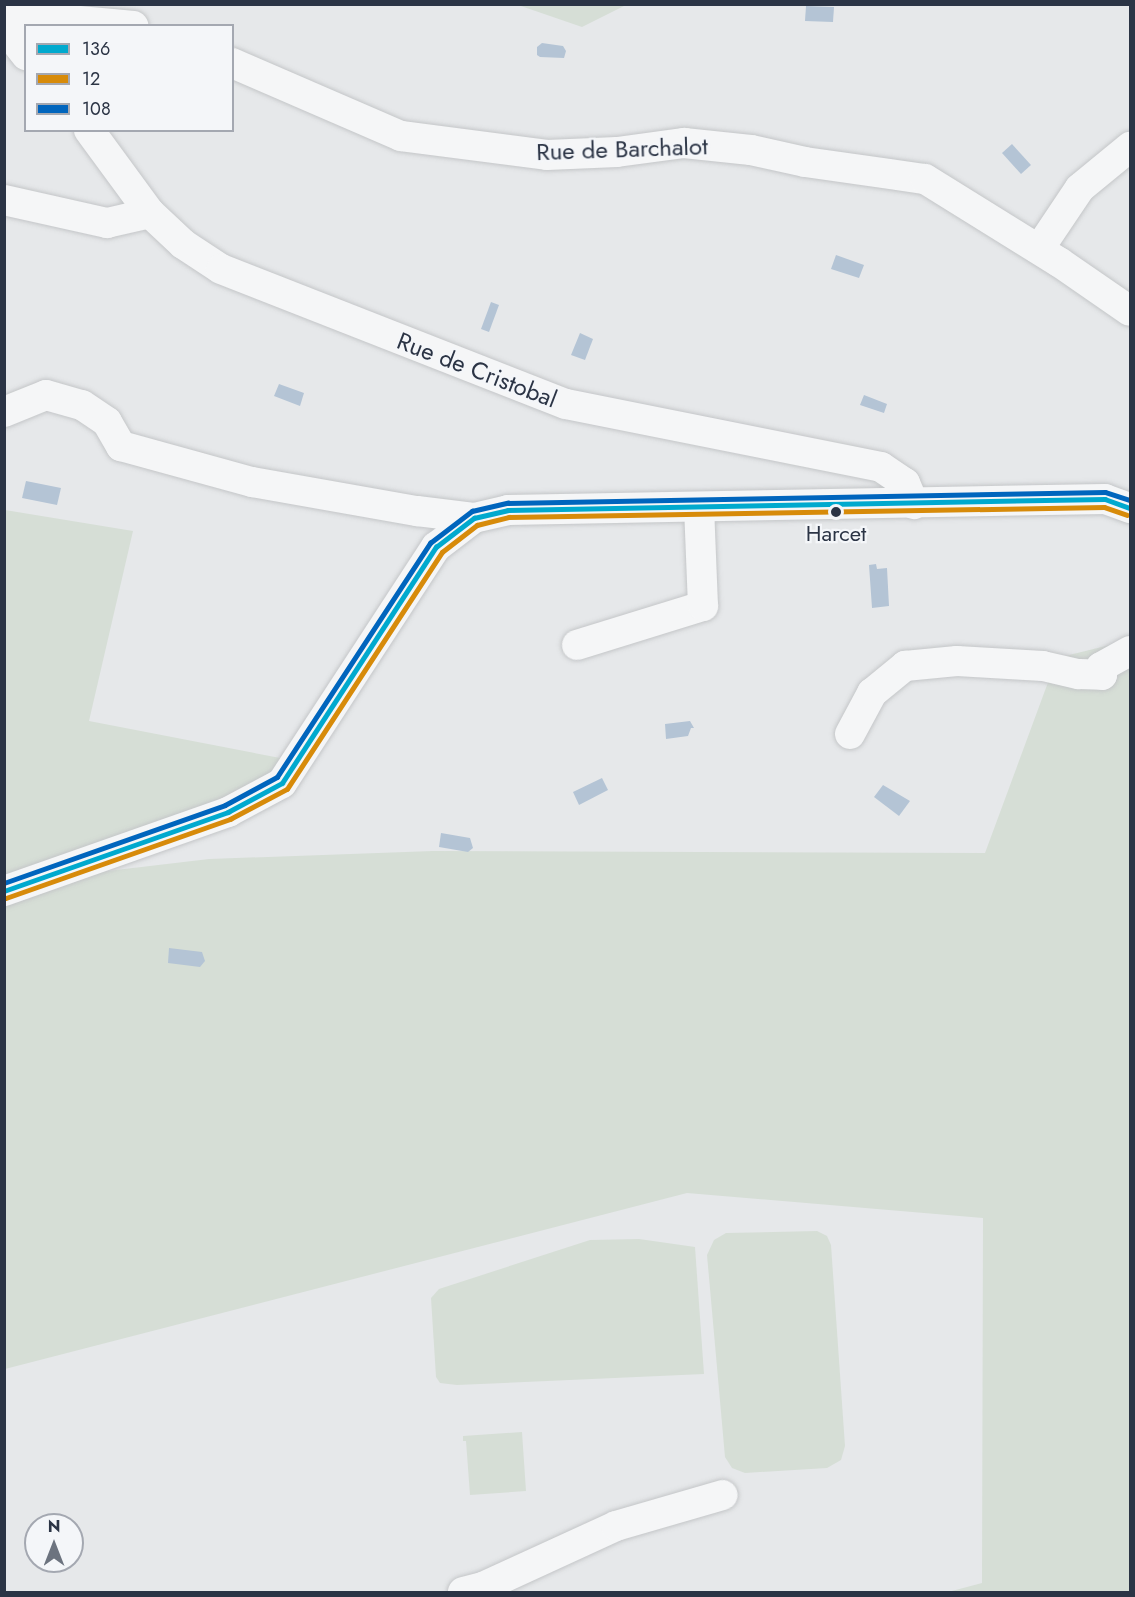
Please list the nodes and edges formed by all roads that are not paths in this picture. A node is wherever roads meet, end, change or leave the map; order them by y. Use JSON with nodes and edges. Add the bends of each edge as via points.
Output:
{"nodes":[{"id":1,"x":4,"y":14,"type":"edge"},
{"id":2,"x":112,"y":24,"type":"edge"},
{"id":3,"x":4,"y":27,"type":"edge"},
{"id":4,"x":24,"y":52,"type":"edge"},
{"id":5,"x":234,"y":64,"type":"edge"},
{"id":6,"x":90,"y":132,"type":"edge"},
{"id":7,"x":1131,"y":147,"type":"edge"},
{"id":8,"x":4,"y":200,"type":"edge"},
{"id":9,"x":150,"y":213,"type":"junction"},
{"id":10,"x":1039,"y":249,"type":"junction"},
{"id":11,"x":1131,"y":310,"type":"edge"},
{"id":12,"x":4,"y":412,"type":"edge"},
{"id":13,"x":914,"y":504,"type":"junction"},
{"id":14,"x":699,"y":508,"type":"junction"},
{"id":15,"x":1131,"y":508,"type":"edge"},
{"id":16,"x":474,"y":518,"type":"junction"},
{"id":17,"x":577,"y":645,"type":"dead end"},
{"id":18,"x":1131,"y":651,"type":"edge"},
{"id":19,"x":850,"y":734,"type":"dead end"},
{"id":20,"x":4,"y":891,"type":"edge"},
{"id":21,"x":723,"y":1495,"type":"dead end"},
{"id":22,"x":463,"y":1593,"type":"edge"}],
"edges":[{"from":1,"to":2,"type":"street"},
{"from":3,"to":4,"type":"street"},
{"from":5,"to":10,"type":"street","name":"Rue de Barchalot","via":[[401,136],[547,155],[617,152],[684,143],[925,179]]},
{"from":6,"to":9,"type":"street","name":"Rue de Cristobal"},
{"from":7,"to":10,"type":"street","via":[[1080,188]]},
{"from":8,"to":9,"type":"street","via":[[107,224]]},
{"from":9,"to":13,"type":"street","name":"Rue de Cristobal","via":[[183,244],[221,269],[488,375],[566,404],[881,467],[905,483]]},
{"from":10,"to":11,"type":"street","name":"Rue de Barchalot"},
{"from":12,"to":16,"type":"street","via":[[46,395],[82,405],[107,422],[121,446],[252,482],[417,512]]},
{"from":13,"to":14,"type":"street"},
{"from":13,"to":15,"type":"street","via":[[1105,499]]},
{"from":14,"to":16,"type":"street","via":[[508,510]]},
{"from":14,"to":17,"type":"street","via":[[703,606]]},
{"from":16,"to":20,"type":"street","via":[[436,547],[282,783],[228,812]]},
{"from":18,"to":19,"type":"street","via":[[1101,667],[1102,675],[1042,666],[957,661],[905,666],[872,693]]},
{"from":21,"to":22,"type":"street","via":[[616,1526]]}]}
